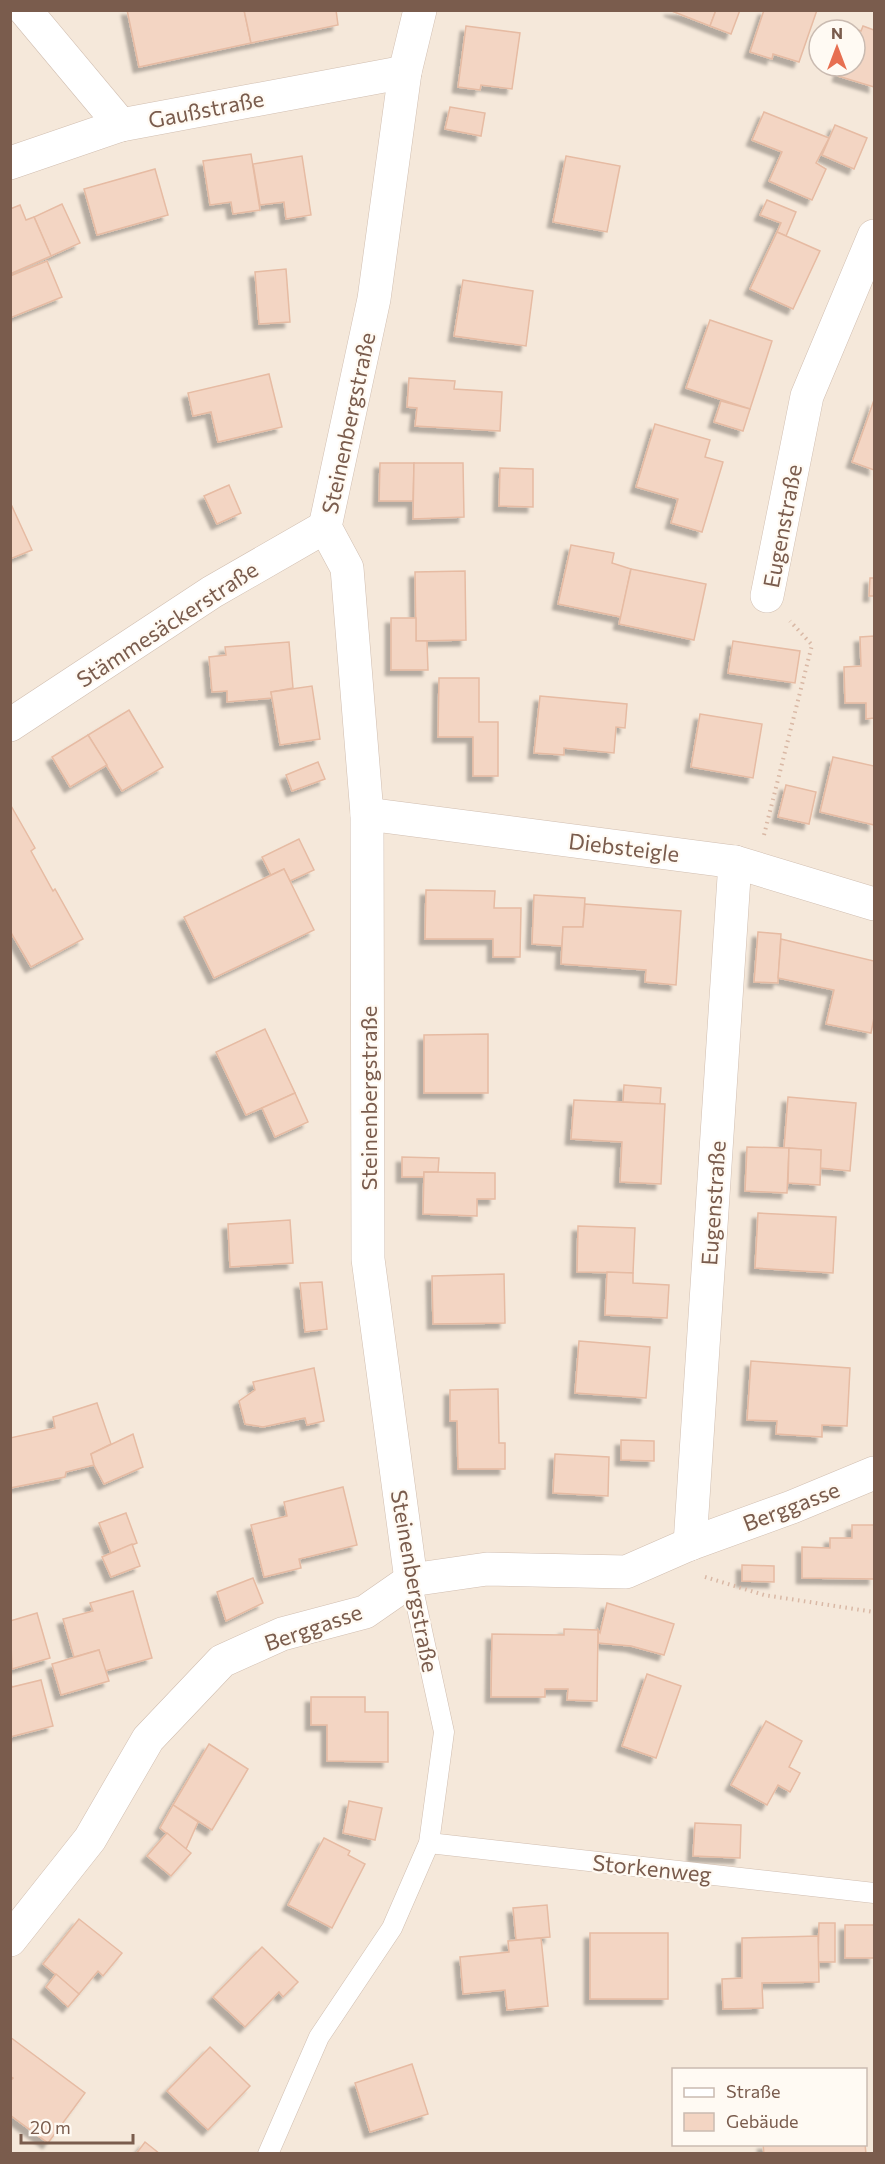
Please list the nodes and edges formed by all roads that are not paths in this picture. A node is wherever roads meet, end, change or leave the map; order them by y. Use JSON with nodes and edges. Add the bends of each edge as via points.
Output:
{"nodes":[{"id":1,"x":25,"y":10,"type":"edge"},
{"id":2,"x":420,"y":10,"type":"edge"},
{"id":3,"x":405,"y":72,"type":"junction"},
{"id":4,"x":121,"y":125,"type":"junction"},
{"id":5,"x":10,"y":163,"type":"edge"},
{"id":6,"x":874,"y":236,"type":"edge"},
{"id":7,"x":325,"y":527,"type":"junction"},
{"id":8,"x":767,"y":596,"type":"road end"},
{"id":9,"x":10,"y":725,"type":"edge"},
{"id":10,"x":367,"y":814,"type":"junction"},
{"id":11,"x":735,"y":862,"type":"junction"},
{"id":12,"x":874,"y":904,"type":"edge"},
{"id":13,"x":874,"y":1473,"type":"edge"},
{"id":14,"x":690,"y":1544,"type":"junction"},
{"id":15,"x":411,"y":1580,"type":"junction"},
{"id":16,"x":429,"y":1843,"type":"junction"},
{"id":17,"x":874,"y":1893,"type":"edge"},
{"id":18,"x":10,"y":1940,"type":"edge"},
{"id":19,"x":268,"y":2154,"type":"edge"}],
"edges":[{"from":1,"to":4,"type":"street"},
{"from":2,"to":3,"type":"street","name":"Steinenbergstraße"},
{"from":3,"to":4,"type":"street","name":"Gaußstraße"},
{"from":3,"to":7,"type":"street","name":"Steinenbergstraße","via":[[374,299]]},
{"from":4,"to":5,"type":"street","name":"Gaußstraße"},
{"from":6,"to":8,"type":"street","name":"Eugenstraße","via":[[807,396]]},
{"from":7,"to":9,"type":"street","name":"Stämmesäckerstraße","via":[[213,592]]},
{"from":7,"to":10,"type":"street","name":"Steinenbergstraße","via":[[347,568]]},
{"from":10,"to":11,"type":"street","name":"Diebsteigle"},
{"from":10,"to":15,"type":"street","name":"Steinenbergstraße","via":[[368,1259]]},
{"from":11,"to":12,"type":"street","name":"Diebsteigle"},
{"from":11,"to":14,"type":"street","name":"Eugenstraße"},
{"from":13,"to":14,"type":"street","name":"Berggasse"},
{"from":14,"to":15,"type":"street","name":"Berggasse","via":[[626,1572],[487,1569]]},
{"from":15,"to":16,"type":"lane","name":"Steinenbergstraße","via":[[444,1732]]},
{"from":15,"to":18,"type":"street","name":"Berggasse","via":[[364,1611],[282,1634],[222,1661],[148,1739],[90,1839]]},
{"from":16,"to":17,"type":"lane","name":"Storkenweg"},
{"from":16,"to":19,"type":"lane","name":"Steinenbergstraße","via":[[392,1928],[319,2037]]}]}
